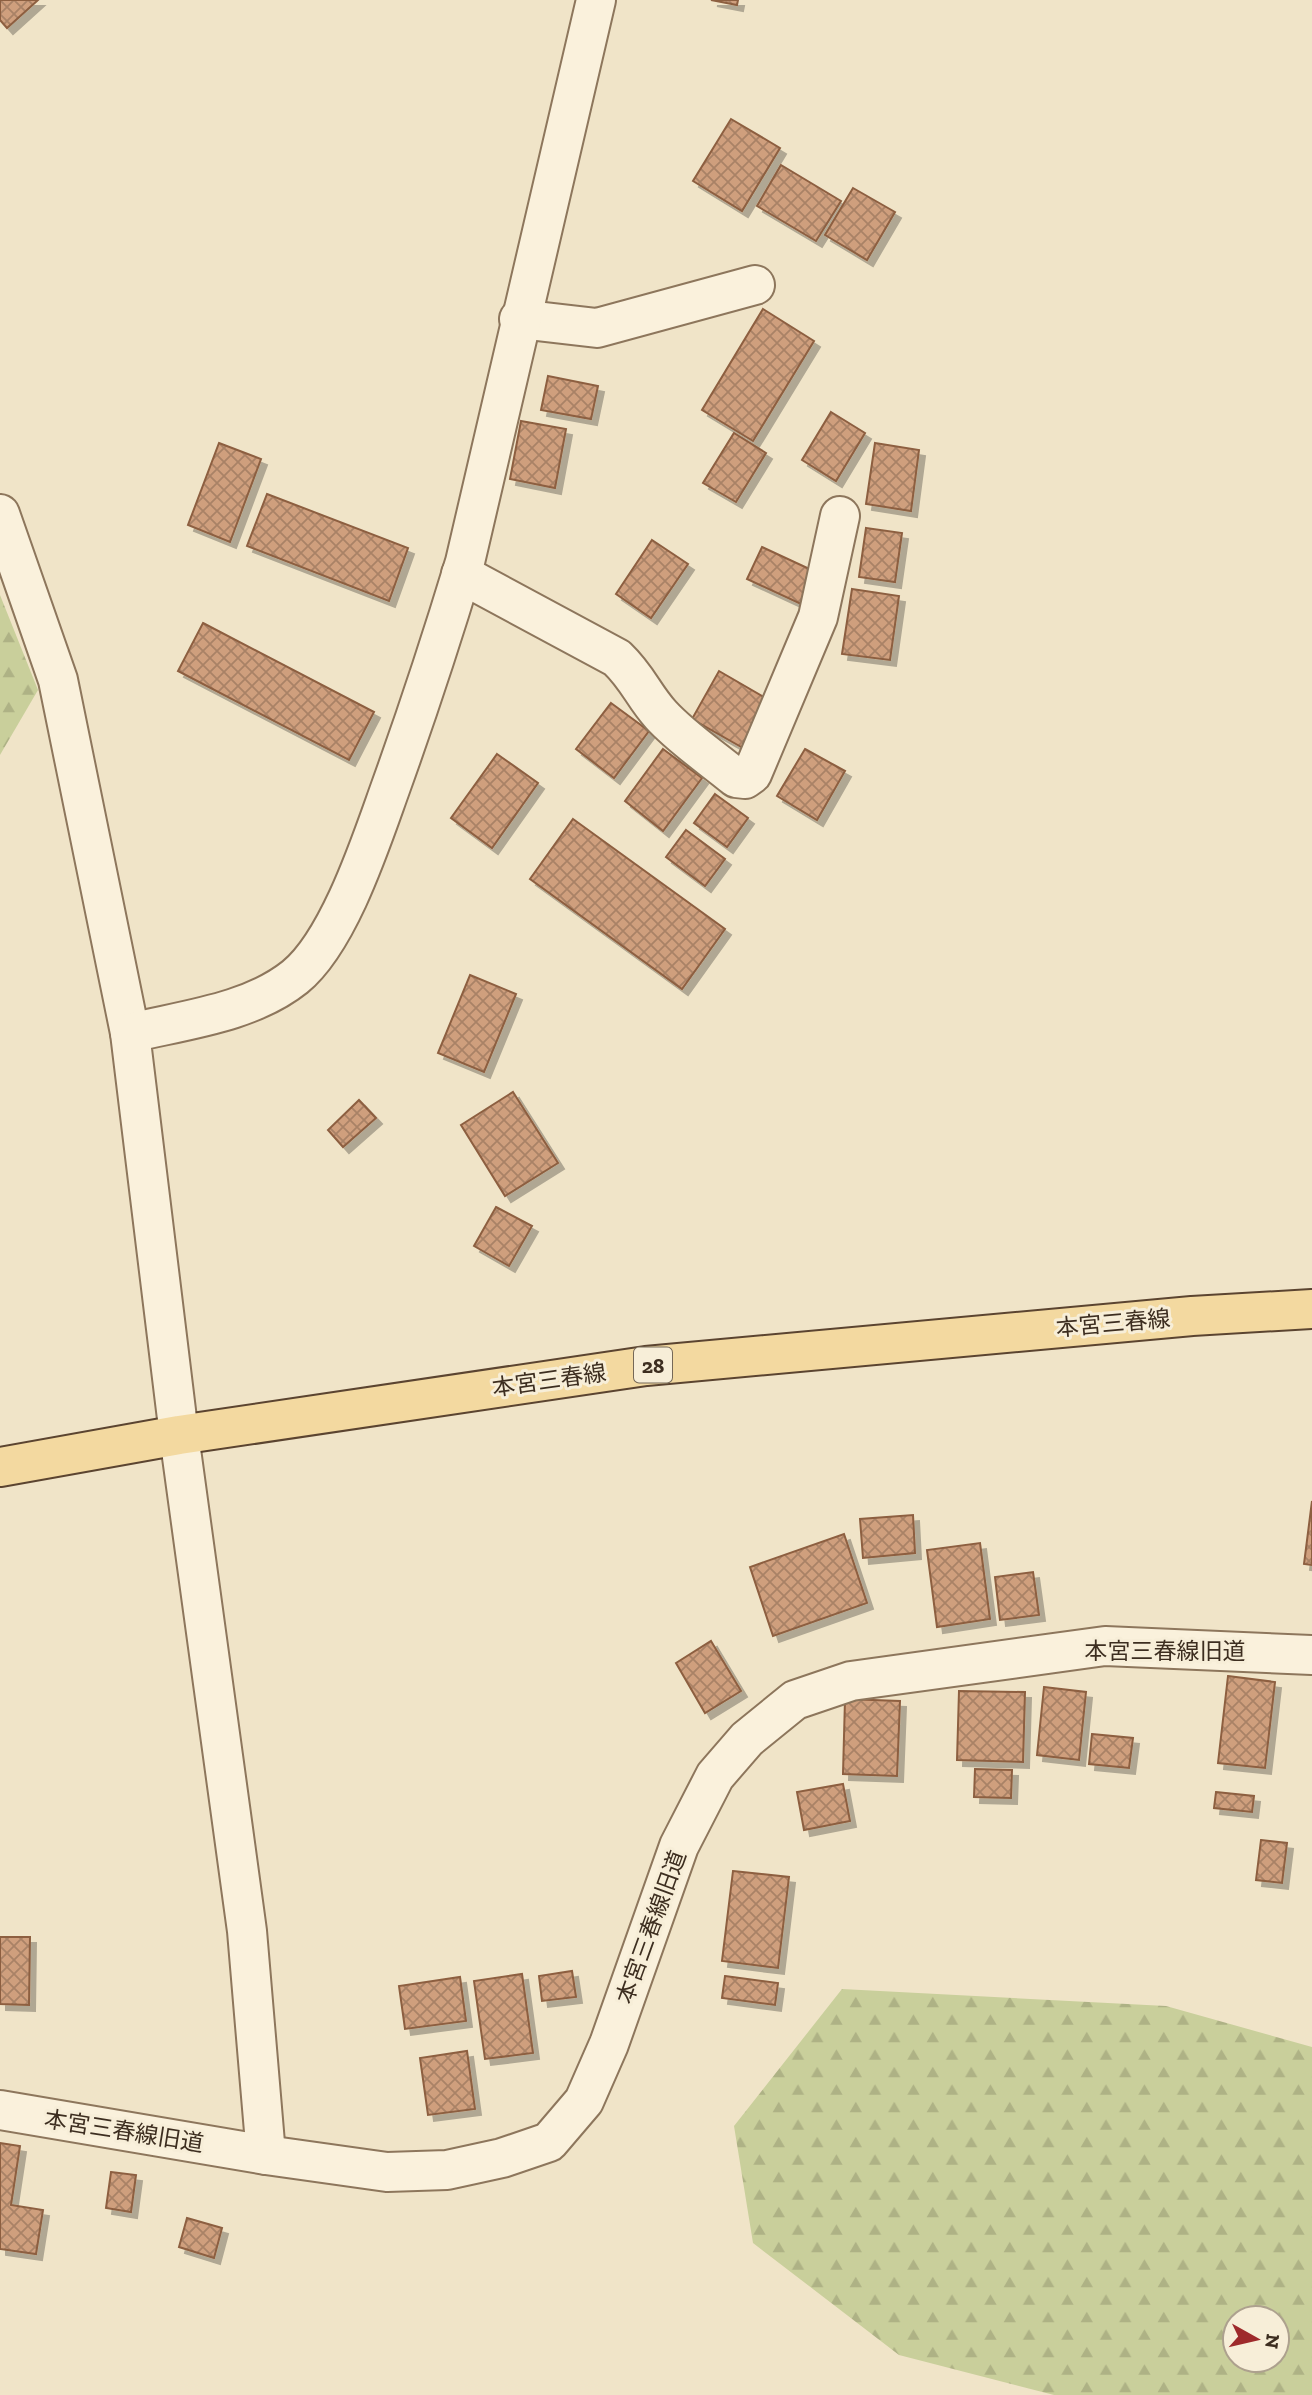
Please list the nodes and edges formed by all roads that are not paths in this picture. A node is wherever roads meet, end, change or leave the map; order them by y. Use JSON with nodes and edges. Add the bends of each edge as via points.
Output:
{"nodes":[{"id":1,"x":596,"y":0,"type":"edge"},
{"id":2,"x":755,"y":285,"type":"dead end"},
{"id":3,"x":519,"y":319,"type":"junction"},
{"id":4,"x":0,"y":514,"type":"edge"},
{"id":5,"x":839,"y":516,"type":"dead end"},
{"id":6,"x":461,"y":574,"type":"junction"},
{"id":7,"x":130,"y":1033,"type":"junction"},
{"id":8,"x":1312,"y":1309,"type":"edge"},
{"id":9,"x":179,"y":1435,"type":"junction"},
{"id":10,"x":0,"y":1467,"type":"edge"},
{"id":11,"x":1312,"y":1655,"type":"edge"},
{"id":12,"x":0,"y":2110,"type":"edge"},
{"id":13,"x":266,"y":2155,"type":"junction"}],
"edges":[{"from":1,"to":3,"type":"street"},
{"from":2,"to":3,"type":"street","via":[[597,328]]},
{"from":3,"to":6,"type":"street"},
{"from":4,"to":7,"type":"street","via":[[58,680]]},
{"from":5,"to":6,"type":"street","via":[[818,617],[746,779],[736,778],[662,717],[636,676],[617,659]]},
{"from":6,"to":7,"type":"street","via":[[369,847],[332,930],[296,976],[249,1003]]},
{"from":7,"to":9,"type":"street"},
{"from":8,"to":9,"type":"main road","name":"本宮三春線","number":"28","via":[[646,1366]]},
{"from":9,"to":10,"type":"main road","name":"本宮三春線","number":"28"},
{"from":9,"to":13,"type":"street","via":[[247,1931]]},
{"from":11,"to":13,"type":"street","name":"本宮三春線旧道","via":[[1105,1646],[851,1681],[795,1700],[747,1739],[715,1776],[679,1846],[589,2090],[549,2142],[447,2170],[387,2172]]},
{"from":12,"to":13,"type":"street","name":"本宮三春線旧道"}]}
